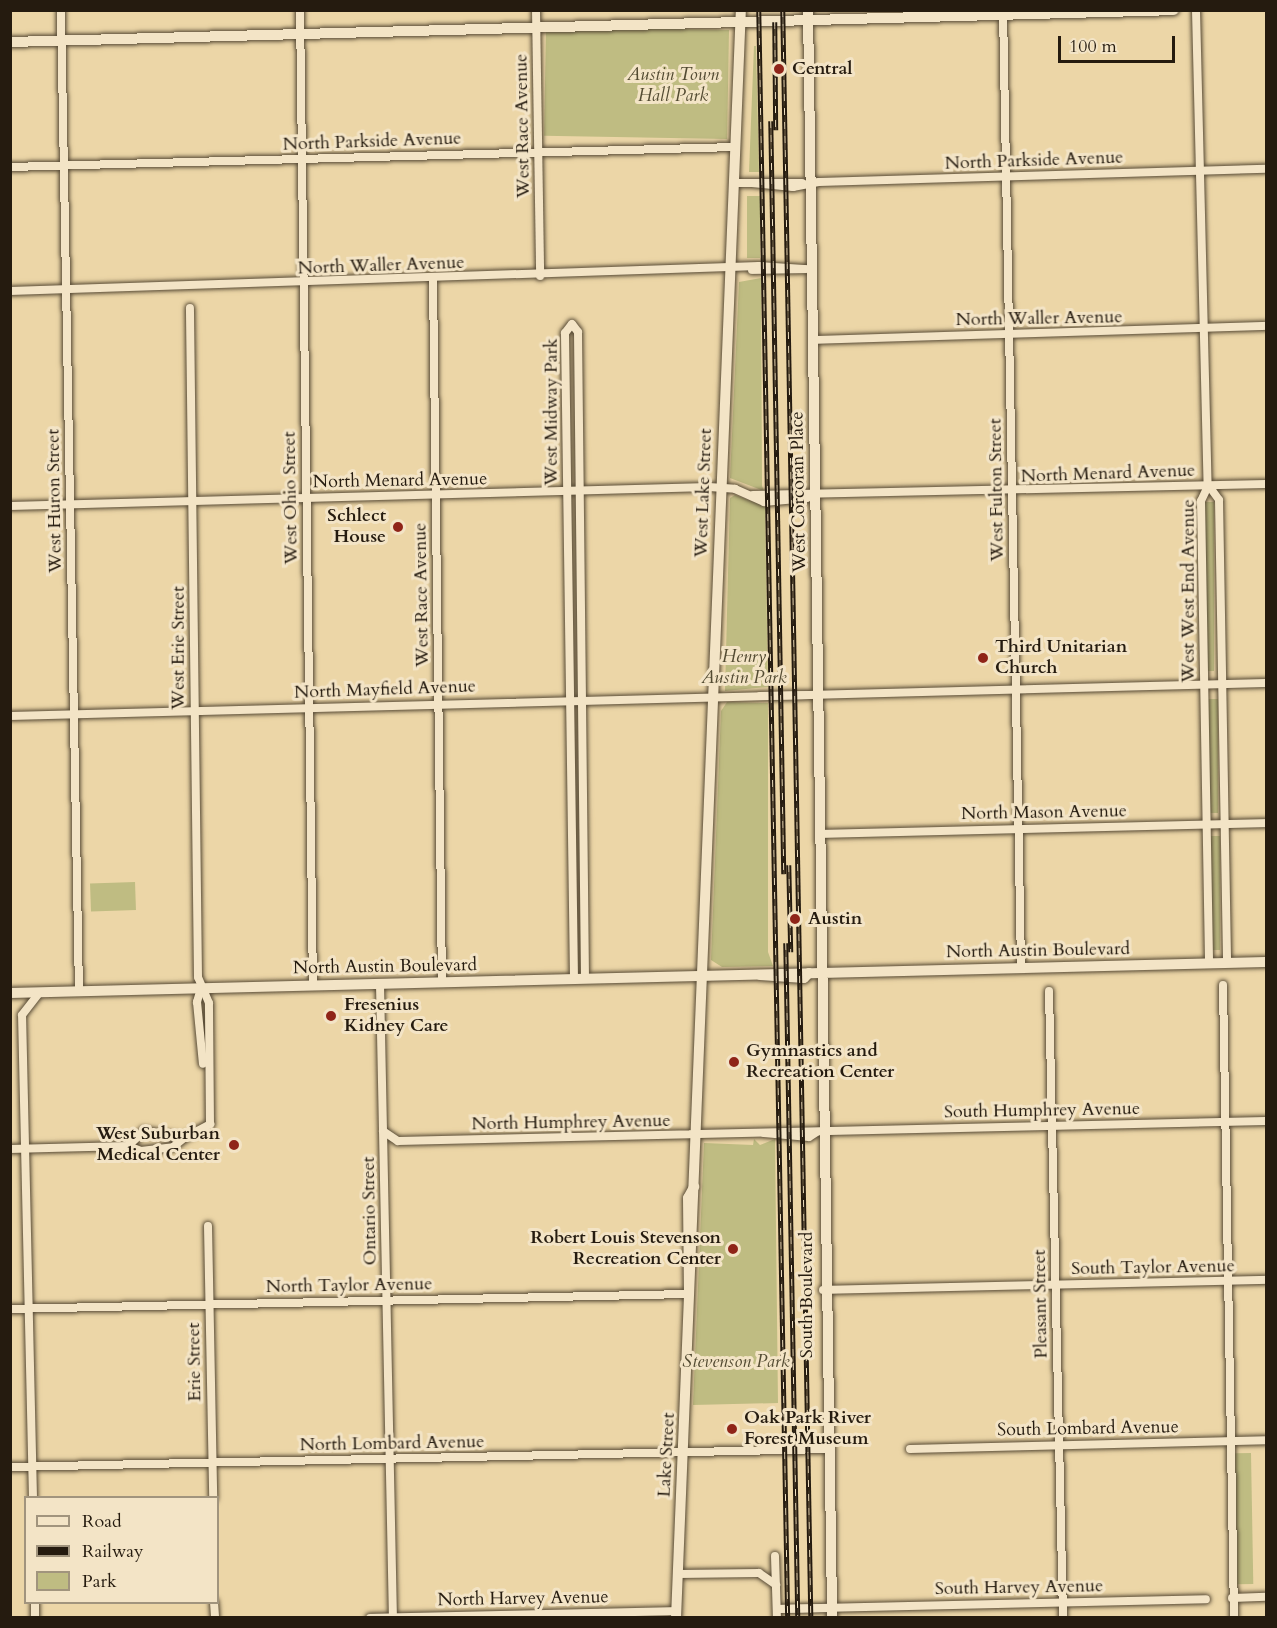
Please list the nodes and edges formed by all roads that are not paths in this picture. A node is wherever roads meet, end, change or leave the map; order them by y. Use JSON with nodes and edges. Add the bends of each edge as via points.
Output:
{"nodes":[{"id":1,"x":61,"y":10,"type":"edge"},
{"id":2,"x":300,"y":10,"type":"edge"},
{"id":3,"x":537,"y":10,"type":"edge"},
{"id":4,"x":1174,"y":10,"type":"edge"},
{"id":5,"x":1196,"y":10,"type":"edge"},
{"id":6,"x":1003,"y":13,"type":"edge"},
{"id":7,"x":741,"y":16,"type":"edge"},
{"id":8,"x":808,"y":16,"type":"edge"},
{"id":9,"x":537,"y":28,"type":"junction"},
{"id":10,"x":300,"y":34,"type":"junction"},
{"id":11,"x":62,"y":41,"type":"junction"},
{"id":12,"x":10,"y":42,"type":"edge"},
{"id":13,"x":735,"y":147,"type":"junction"},
{"id":14,"x":538,"y":152,"type":"junction"},
{"id":15,"x":302,"y":159,"type":"junction"},
{"id":16,"x":64,"y":165,"type":"junction"},
{"id":17,"x":10,"y":167,"type":"edge"},
{"id":18,"x":1266,"y":169,"type":"edge"},
{"id":19,"x":1200,"y":171,"type":"junction"},
{"id":20,"x":1006,"y":177,"type":"junction"},
{"id":21,"x":733,"y":183,"type":"junction"},
{"id":22,"x":806,"y":183,"type":"junction"},
{"id":23,"x":808,"y":269,"type":"junction"},
{"id":24,"x":730,"y":271,"type":"junction"},
{"id":25,"x":540,"y":276,"type":"junction"},
{"id":26,"x":433,"y":279,"type":"junction"},
{"id":27,"x":303,"y":283,"type":"junction"},
{"id":28,"x":66,"y":290,"type":"junction"},
{"id":29,"x":10,"y":291,"type":"edge"},
{"id":30,"x":190,"y":308,"type":"dead end"},
{"id":31,"x":1266,"y":326,"type":"edge"},
{"id":32,"x":1203,"y":329,"type":"junction"},
{"id":33,"x":1009,"y":335,"type":"junction"},
{"id":34,"x":813,"y":340,"type":"junction"},
{"id":35,"x":566,"y":384,"type":"junction"},
{"id":36,"x":578,"y":384,"type":"junction"},
{"id":37,"x":1266,"y":484,"type":"edge"},
{"id":38,"x":1208,"y":486,"type":"junction"},
{"id":39,"x":721,"y":488,"type":"junction"},
{"id":40,"x":580,"y":491,"type":"junction"},
{"id":41,"x":567,"y":492,"type":"junction"},
{"id":42,"x":1012,"y":492,"type":"junction"},
{"id":43,"x":435,"y":495,"type":"junction"},
{"id":44,"x":306,"y":498,"type":"junction"},
{"id":45,"x":812,"y":498,"type":"junction"},
{"id":46,"x":192,"y":501,"type":"junction"},
{"id":47,"x":70,"y":504,"type":"junction"},
{"id":48,"x":10,"y":506,"type":"edge"},
{"id":49,"x":1266,"y":683,"type":"edge"},
{"id":50,"x":1204,"y":684,"type":"junction"},
{"id":51,"x":1223,"y":684,"type":"junction"},
{"id":52,"x":1016,"y":689,"type":"junction"},
{"id":53,"x":815,"y":694,"type":"junction"},
{"id":54,"x":713,"y":698,"type":"junction"},
{"id":55,"x":570,"y":700,"type":"junction"},
{"id":56,"x":582,"y":700,"type":"junction"},
{"id":57,"x":438,"y":704,"type":"junction"},
{"id":58,"x":309,"y":707,"type":"junction"},
{"id":59,"x":194,"y":711,"type":"junction"},
{"id":60,"x":74,"y":714,"type":"junction"},
{"id":61,"x":10,"y":716,"type":"edge"},
{"id":62,"x":1266,"y":823,"type":"edge"},
{"id":63,"x":1207,"y":824,"type":"junction"},
{"id":64,"x":1225,"y":824,"type":"junction"},
{"id":65,"x":1018,"y":829,"type":"junction"},
{"id":66,"x":822,"y":834,"type":"junction"},
{"id":67,"x":1266,"y":962,"type":"edge"},
{"id":68,"x":1227,"y":963,"type":"junction"},
{"id":69,"x":1209,"y":964,"type":"junction"},
{"id":70,"x":1021,"y":968,"type":"junction"},
{"id":71,"x":824,"y":973,"type":"junction"},
{"id":72,"x":702,"y":976,"type":"junction"},
{"id":73,"x":579,"y":979,"type":"junction"},
{"id":74,"x":442,"y":982,"type":"junction"},
{"id":75,"x":380,"y":984,"type":"junction"},
{"id":76,"x":313,"y":985,"type":"junction"},
{"id":77,"x":1223,"y":985,"type":"dead end"},
{"id":78,"x":201,"y":988,"type":"junction"},
{"id":79,"x":79,"y":991,"type":"junction"},
{"id":80,"x":1049,"y":991,"type":"dead end"},
{"id":81,"x":40,"y":992,"type":"junction"},
{"id":82,"x":10,"y":993,"type":"edge"},
{"id":83,"x":1266,"y":1121,"type":"edge"},
{"id":84,"x":1225,"y":1122,"type":"junction"},
{"id":85,"x":1052,"y":1126,"type":"junction"},
{"id":86,"x":383,"y":1131,"type":"junction"},
{"id":87,"x":821,"y":1131,"type":"junction"},
{"id":88,"x":696,"y":1135,"type":"junction"},
{"id":89,"x":184,"y":1138,"type":"junction"},
{"id":90,"x":128,"y":1146,"type":"junction"},
{"id":91,"x":10,"y":1149,"type":"edge"},
{"id":92,"x":25,"y":1149,"type":"junction"},
{"id":93,"x":208,"y":1226,"type":"dead end"},
{"id":94,"x":1266,"y":1280,"type":"edge"},
{"id":95,"x":1227,"y":1281,"type":"junction"},
{"id":96,"x":1056,"y":1285,"type":"junction"},
{"id":97,"x":823,"y":1290,"type":"junction"},
{"id":98,"x":689,"y":1294,"type":"junction"},
{"id":99,"x":386,"y":1300,"type":"junction"},
{"id":100,"x":209,"y":1304,"type":"junction"},
{"id":101,"x":29,"y":1308,"type":"junction"},
{"id":102,"x":10,"y":1309,"type":"edge"},
{"id":103,"x":1266,"y":1440,"type":"edge"},
{"id":104,"x":1230,"y":1441,"type":"junction"},
{"id":105,"x":1059,"y":1445,"type":"junction"},
{"id":106,"x":826,"y":1449,"type":"junction"},
{"id":107,"x":910,"y":1449,"type":"dead end"},
{"id":108,"x":684,"y":1453,"type":"junction"},
{"id":109,"x":390,"y":1459,"type":"junction"},
{"id":110,"x":212,"y":1462,"type":"junction"},
{"id":111,"x":10,"y":1467,"type":"edge"},
{"id":112,"x":32,"y":1467,"type":"junction"},
{"id":113,"x":33,"y":1496,"type":"edge"},
{"id":114,"x":213,"y":1496,"type":"edge"},
{"id":115,"x":775,"y":1556,"type":"dead end"},
{"id":116,"x":678,"y":1574,"type":"junction"},
{"id":117,"x":776,"y":1585,"type":"junction"},
{"id":118,"x":1266,"y":1597,"type":"edge"},
{"id":119,"x":1232,"y":1598,"type":"junction"},
{"id":120,"x":1206,"y":1599,"type":"dead end"},
{"id":121,"x":1062,"y":1602,"type":"junction"},
{"id":122,"x":832,"y":1612,"type":"edge"},
{"id":123,"x":777,"y":1613,"type":"edge"},
{"id":124,"x":676,"y":1614,"type":"edge"},
{"id":125,"x":370,"y":1617,"type":"edge"},
{"id":126,"x":393,"y":1617,"type":"edge"},
{"id":127,"x":1063,"y":1617,"type":"edge"},
{"id":128,"x":1234,"y":1617,"type":"edge"}],
"edges":[{"from":1,"to":11,"type":"street","name":"West Huron Street"},
{"from":2,"to":10,"type":"street","name":"West Ohio Street"},
{"from":3,"to":9,"type":"street","name":"West Race Avenue"},
{"from":4,"to":6,"type":"street"},
{"from":5,"to":19,"type":"street"},
{"from":6,"to":8,"type":"street"},
{"from":6,"to":20,"type":"street","name":"West Fulton Street"},
{"from":7,"to":8,"type":"street","via":[[795,21]]},
{"from":7,"to":9,"type":"street"},
{"from":7,"to":13,"type":"street","name":"West Lake Street"},
{"from":8,"to":22,"type":"street","name":"West Corcoran Place"},
{"from":9,"to":10,"type":"street"},
{"from":9,"to":14,"type":"street","name":"West Race Avenue"},
{"from":10,"to":11,"type":"street"},
{"from":10,"to":15,"type":"street","name":"West Ohio Street"},
{"from":11,"to":12,"type":"street"},
{"from":11,"to":16,"type":"street","name":"West Huron Street"},
{"from":13,"to":14,"type":"street","name":"North Parkside Avenue"},
{"from":13,"to":21,"type":"street","name":"West Lake Street"},
{"from":14,"to":15,"type":"street","name":"North Parkside Avenue"},
{"from":14,"to":25,"type":"street","name":"West Race Avenue"},
{"from":15,"to":16,"type":"street","name":"North Parkside Avenue"},
{"from":15,"to":27,"type":"street","name":"West Ohio Street"},
{"from":16,"to":17,"type":"street","name":"North Parkside Avenue"},
{"from":16,"to":28,"type":"street","name":"West Huron Street"},
{"from":18,"to":19,"type":"street","name":"North Parkside Avenue"},
{"from":19,"to":20,"type":"street","name":"North Parkside Avenue"},
{"from":19,"to":32,"type":"street"},
{"from":20,"to":22,"type":"street","name":"North Parkside Avenue"},
{"from":20,"to":33,"type":"street","name":"West Fulton Street"},
{"from":21,"to":22,"type":"street","name":"North Parkside Avenue","via":[[752,183],[758,188]]},
{"from":21,"to":24,"type":"street","name":"West Lake Street"},
{"from":22,"to":23,"type":"street","name":"West Corcoran Place"},
{"from":23,"to":24,"type":"street","name":"North Waller Avenue"},
{"from":23,"to":34,"type":"street","name":"West Corcoran Place"},
{"from":24,"to":25,"type":"street","name":"North Waller Avenue"},
{"from":24,"to":39,"type":"street","name":"West Lake Street"},
{"from":25,"to":26,"type":"street","name":"North Waller Avenue"},
{"from":26,"to":27,"type":"street","name":"North Waller Avenue"},
{"from":26,"to":43,"type":"street","name":"West Race Avenue"},
{"from":27,"to":28,"type":"street","name":"North Waller Avenue"},
{"from":27,"to":44,"type":"street","name":"West Ohio Street"},
{"from":28,"to":29,"type":"street","name":"North Waller Avenue"},
{"from":28,"to":47,"type":"street","name":"West Huron Street"},
{"from":30,"to":46,"type":"street","name":"West Erie Street"},
{"from":31,"to":32,"type":"street","name":"North Waller Avenue"},
{"from":32,"to":33,"type":"street","name":"North Waller Avenue"},
{"from":32,"to":38,"type":"street"},
{"from":33,"to":34,"type":"street","name":"North Waller Avenue"},
{"from":33,"to":42,"type":"street","name":"West Fulton Street"},
{"from":34,"to":45,"type":"street","name":"West Corcoran Place"},
{"from":35,"to":36,"type":"street"},
{"from":35,"to":36,"type":"street","name":"West Midway Park","via":[[565,333],[572,324],[578,332]]},
{"from":35,"to":41,"type":"street","name":"West Midway Park"},
{"from":36,"to":40,"type":"street","name":"West Midway Park"},
{"from":37,"to":38,"type":"street","name":"North Menard Avenue"},
{"from":38,"to":42,"type":"street","name":"North Menard Avenue"},
{"from":38,"to":50,"type":"street","name":"West West End Avenue","via":[[1201,501]]},
{"from":38,"to":51,"type":"street","name":"West West End Avenue","via":[[1219,500]]},
{"from":39,"to":40,"type":"street","name":"North Menard Avenue"},
{"from":39,"to":45,"type":"street","name":"North Menard Avenue","via":[[753,495],[764,502]]},
{"from":39,"to":54,"type":"street","name":"West Lake Street"},
{"from":40,"to":41,"type":"street","name":"North Menard Avenue"},
{"from":40,"to":56,"type":"street","name":"West Midway Park"},
{"from":41,"to":43,"type":"street","name":"North Menard Avenue"},
{"from":41,"to":55,"type":"street","name":"West Midway Park"},
{"from":42,"to":45,"type":"street","name":"North Menard Avenue"},
{"from":42,"to":52,"type":"street","name":"West Fulton Street"},
{"from":43,"to":44,"type":"street","name":"North Menard Avenue"},
{"from":43,"to":57,"type":"street","name":"West Race Avenue"},
{"from":44,"to":46,"type":"street","name":"North Menard Avenue"},
{"from":44,"to":58,"type":"street","name":"West Ohio Street"},
{"from":45,"to":53,"type":"street","name":"West Corcoran Place"},
{"from":46,"to":47,"type":"street","name":"North Menard Avenue"},
{"from":46,"to":59,"type":"street","name":"West Erie Street"},
{"from":47,"to":48,"type":"street","name":"North Menard Avenue"},
{"from":47,"to":60,"type":"street","name":"West Huron Street"},
{"from":49,"to":51,"type":"street","name":"North Mayfield Avenue"},
{"from":50,"to":51,"type":"street","name":"North Mayfield Avenue"},
{"from":50,"to":52,"type":"street","name":"North Mayfield Avenue"},
{"from":50,"to":63,"type":"street","name":"West West End Avenue"},
{"from":51,"to":64,"type":"street","name":"West West End Avenue"},
{"from":52,"to":53,"type":"street","name":"North Mayfield Avenue"},
{"from":52,"to":65,"type":"street","name":"West Fulton Street"},
{"from":53,"to":54,"type":"street","name":"North Mayfield Avenue"},
{"from":53,"to":66,"type":"street","name":"West Corcoran Place"},
{"from":54,"to":56,"type":"street","name":"North Mayfield Avenue"},
{"from":54,"to":72,"type":"street","name":"West Lake Street"},
{"from":55,"to":56,"type":"street","name":"North Mayfield Avenue"},
{"from":55,"to":57,"type":"street","name":"North Mayfield Avenue"},
{"from":55,"to":73,"type":"street","name":"West Midway Park"},
{"from":56,"to":73,"type":"street","name":"West Midway Park"},
{"from":57,"to":58,"type":"street","name":"North Mayfield Avenue"},
{"from":57,"to":74,"type":"street","name":"West Race Avenue"},
{"from":58,"to":59,"type":"street","name":"North Mayfield Avenue"},
{"from":58,"to":76,"type":"street","name":"West Ohio Street"},
{"from":59,"to":60,"type":"street","name":"North Mayfield Avenue"},
{"from":59,"to":78,"type":"street","name":"West Erie Street"},
{"from":60,"to":61,"type":"street","name":"North Mayfield Avenue"},
{"from":60,"to":79,"type":"street","name":"West Huron Street"},
{"from":62,"to":64,"type":"street","name":"North Mason Avenue"},
{"from":63,"to":64,"type":"street","name":"North Mason Avenue"},
{"from":63,"to":65,"type":"street","name":"North Mason Avenue"},
{"from":63,"to":69,"type":"street","name":"West West End Avenue"},
{"from":64,"to":68,"type":"street","name":"West West End Avenue"},
{"from":65,"to":66,"type":"street","name":"North Mason Avenue"},
{"from":65,"to":70,"type":"street","name":"West Fulton Street"},
{"from":66,"to":71,"type":"street","name":"West Corcoran Place"},
{"from":67,"to":68,"type":"street","name":"North Austin Boulevard"},
{"from":68,"to":69,"type":"street","name":"North Austin Boulevard"},
{"from":69,"to":70,"type":"street","name":"North Austin Boulevard"},
{"from":70,"to":71,"type":"street","name":"North Austin Boulevard"},
{"from":71,"to":72,"type":"street","name":"North Austin Boulevard","via":[[772,979],[760,975]]},
{"from":71,"to":87,"type":"street","name":"South Boulevard"},
{"from":72,"to":73,"type":"street","name":"North Austin Boulevard"},
{"from":72,"to":88,"type":"street","name":"Lake Street"},
{"from":73,"to":74,"type":"street","name":"North Austin Boulevard"},
{"from":74,"to":75,"type":"street","name":"North Austin Boulevard"},
{"from":75,"to":76,"type":"street","name":"North Austin Boulevard"},
{"from":75,"to":86,"type":"street","name":"Ontario Street"},
{"from":76,"to":78,"type":"street","name":"North Austin Boulevard"},
{"from":77,"to":84,"type":"street"},
{"from":78,"to":79,"type":"street","name":"North Austin Boulevard"},
{"from":78,"to":89,"type":"street","name":"West Erie Street","via":[[197,1002],[210,1124]]},
{"from":79,"to":81,"type":"street","name":"North Austin Boulevard"},
{"from":80,"to":85,"type":"street","name":"Pleasant Street"},
{"from":81,"to":82,"type":"street","name":"North Austin Boulevard"},
{"from":81,"to":92,"type":"street","via":[[22,1015]]},
{"from":83,"to":84,"type":"street","name":"South Humphrey Avenue"},
{"from":84,"to":85,"type":"street","name":"South Humphrey Avenue"},
{"from":84,"to":95,"type":"street"},
{"from":85,"to":87,"type":"street","name":"South Humphrey Avenue"},
{"from":85,"to":96,"type":"street","name":"Pleasant Street"},
{"from":86,"to":88,"type":"street","name":"North Humphrey Avenue","via":[[398,1141]]},
{"from":86,"to":99,"type":"street","name":"Ontario Street"},
{"from":87,"to":88,"type":"street","name":"North Humphrey Avenue"},
{"from":87,"to":97,"type":"street","name":"South Boulevard"},
{"from":88,"to":98,"type":"street","name":"Lake Street","via":[[694,1186],[688,1210]]},
{"from":89,"to":90,"type":"street","via":[[181,1144],[157,1150]]},
{"from":89,"to":90,"type":"street","via":[[144,1131]]},
{"from":90,"to":92,"type":"street"},
{"from":91,"to":92,"type":"street"},
{"from":92,"to":101,"type":"street"},
{"from":93,"to":100,"type":"street","name":"Erie Street"},
{"from":94,"to":95,"type":"street","name":"South Taylor Avenue"},
{"from":95,"to":96,"type":"street","name":"South Taylor Avenue"},
{"from":95,"to":104,"type":"street"},
{"from":96,"to":97,"type":"street","name":"South Taylor Avenue"},
{"from":96,"to":105,"type":"street","name":"Pleasant Street"},
{"from":97,"to":106,"type":"street","name":"South Boulevard"},
{"from":98,"to":99,"type":"street","name":"North Taylor Avenue"},
{"from":98,"to":108,"type":"street","name":"Lake Street"},
{"from":99,"to":100,"type":"street","name":"North Taylor Avenue"},
{"from":99,"to":109,"type":"street","name":"Ontario Street"},
{"from":100,"to":101,"type":"street","name":"North Taylor Avenue"},
{"from":100,"to":110,"type":"street","name":"Erie Street"},
{"from":101,"to":102,"type":"street","name":"North Taylor Avenue"},
{"from":101,"to":112,"type":"street"},
{"from":103,"to":104,"type":"street","name":"South Lombard Avenue"},
{"from":104,"to":105,"type":"street","name":"South Lombard Avenue"},
{"from":104,"to":119,"type":"street"},
{"from":105,"to":107,"type":"street","name":"South Lombard Avenue"},
{"from":105,"to":121,"type":"street","name":"Pleasant Street"},
{"from":106,"to":108,"type":"street","name":"North Lombard Avenue"},
{"from":106,"to":122,"type":"street","name":"South Boulevard"},
{"from":108,"to":109,"type":"street","name":"North Lombard Avenue"},
{"from":108,"to":116,"type":"street","name":"Lake Street"},
{"from":109,"to":110,"type":"street","name":"North Lombard Avenue"},
{"from":109,"to":126,"type":"street","name":"Ontario Street"},
{"from":110,"to":112,"type":"street","name":"North Lombard Avenue"},
{"from":110,"to":114,"type":"street","name":"Erie Street"},
{"from":111,"to":112,"type":"street","name":"North Lombard Avenue"},
{"from":112,"to":113,"type":"street"},
{"from":115,"to":117,"type":"street"},
{"from":116,"to":117,"type":"street","via":[[759,1573]]},
{"from":116,"to":124,"type":"street","name":"Lake Street"},
{"from":117,"to":123,"type":"street"},
{"from":118,"to":119,"type":"street"},
{"from":119,"to":128,"type":"street"},
{"from":120,"to":121,"type":"street","name":"South Harvey Avenue"},
{"from":121,"to":122,"type":"street","name":"South Harvey Avenue"},
{"from":121,"to":127,"type":"street","name":"Pleasant Street"},
{"from":122,"to":123,"type":"street"},
{"from":124,"to":126,"type":"street","name":"North Harvey Avenue"},
{"from":125,"to":126,"type":"street","name":"North Harvey Avenue"}]}
